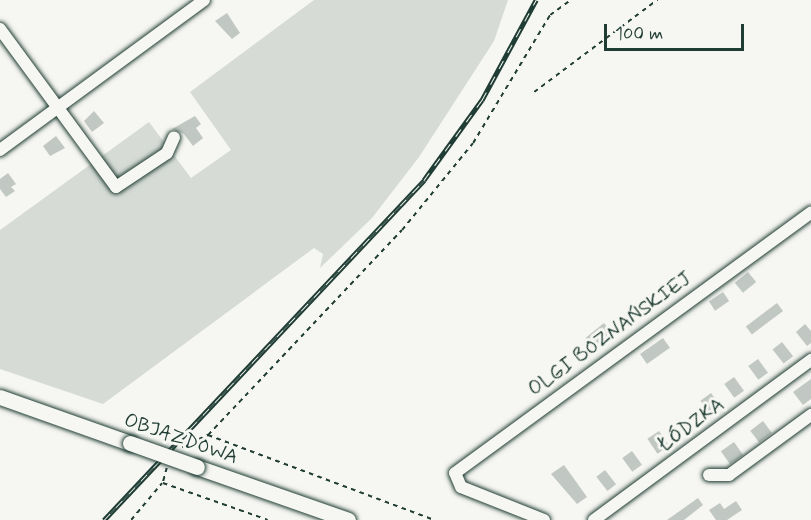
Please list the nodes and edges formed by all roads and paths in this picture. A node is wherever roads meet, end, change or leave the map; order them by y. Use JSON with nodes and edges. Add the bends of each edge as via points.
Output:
{"nodes":[{"id":1,"x":204,"y":0,"type":"edge"},
{"id":2,"x":570,"y":0,"type":"edge"},
{"id":3,"x":657,"y":0,"type":"edge"},
{"id":4,"x":0,"y":29,"type":"edge"},
{"id":5,"x":534,"y":92,"type":"dead end"},
{"id":6,"x":56,"y":109,"type":"junction"},
{"id":7,"x":174,"y":137,"type":"dead end"},
{"id":8,"x":0,"y":150,"type":"edge"},
{"id":9,"x":811,"y":212,"type":"edge"},
{"id":10,"x":811,"y":360,"type":"edge"},
{"id":11,"x":0,"y":397,"type":"edge"},
{"id":12,"x":811,"y":415,"type":"edge"},
{"id":13,"x":208,"y":435,"type":"junction"},
{"id":14,"x":177,"y":451,"type":"dead end"},
{"id":15,"x":167,"y":467,"type":"dead end"},
{"id":16,"x":709,"y":475,"type":"dead end"},
{"id":17,"x":163,"y":483,"type":"junction"},
{"id":18,"x":131,"y":520,"type":"edge"},
{"id":19,"x":268,"y":520,"type":"edge"},
{"id":20,"x":348,"y":520,"type":"edge"},
{"id":21,"x":434,"y":520,"type":"edge"},
{"id":22,"x":544,"y":520,"type":"edge"},
{"id":23,"x":594,"y":520,"type":"edge"}],
"edges":[{"from":1,"to":6,"type":"street"},
{"from":2,"to":13,"type":"path","via":[[550,15],[490,117],[440,186],[313,327]]},
{"from":3,"to":5,"type":"path"},
{"from":4,"to":6,"type":"street"},
{"from":6,"to":7,"type":"street","via":[[116,188],[166,153]]},
{"from":6,"to":8,"type":"street"},
{"from":9,"to":22,"type":"street","name":"OLGI BOZNAŃSKIEJ","via":[[459,469],[455,476],[470,492]]},
{"from":10,"to":23,"type":"street","name":"ŁÓDZKA"},
{"from":11,"to":20,"type":"main road","name":"OBJAZDOWA","bridge":true},
{"from":12,"to":16,"type":"street","via":[[729,475]]},
{"from":13,"to":14,"type":"path"},
{"from":13,"to":21,"type":"path"},
{"from":15,"to":17,"type":"path"},
{"from":17,"to":18,"type":"path"},
{"from":17,"to":19,"type":"path"}]}
